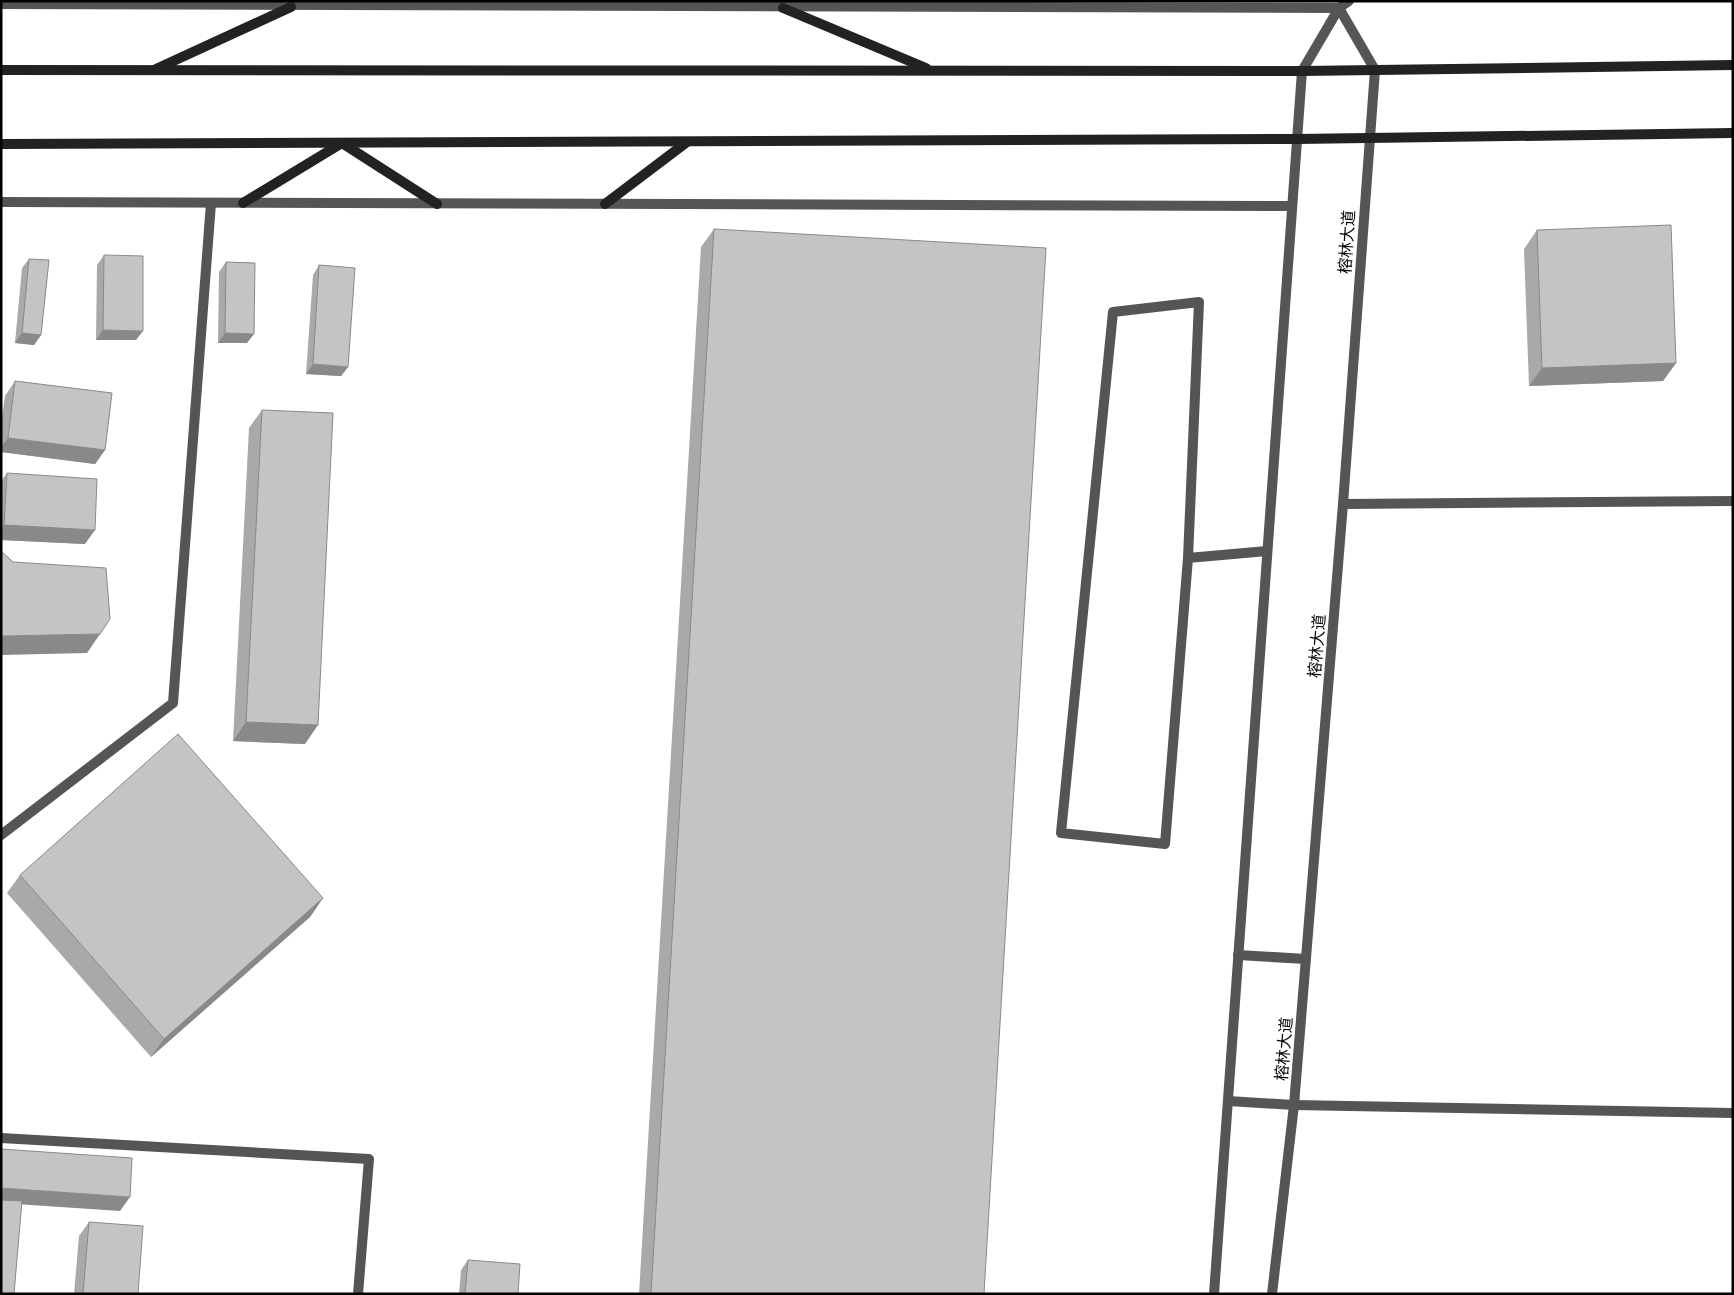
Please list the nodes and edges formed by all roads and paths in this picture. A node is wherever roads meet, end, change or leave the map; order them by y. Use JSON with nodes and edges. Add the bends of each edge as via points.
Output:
{"nodes":[{"id":1,"x":1349,"y":1,"type":"edge"},
{"id":2,"x":1,"y":4,"type":"edge"},
{"id":3,"x":291,"y":7,"type":"junction"},
{"id":4,"x":783,"y":8,"type":"junction"},
{"id":5,"x":1339,"y":8,"type":"junction"},
{"id":6,"x":1733,"y":65,"type":"edge"},
{"id":7,"x":1,"y":70,"type":"edge"},
{"id":8,"x":151,"y":70,"type":"junction"},
{"id":9,"x":932,"y":70,"type":"junction"},
{"id":10,"x":1302,"y":70,"type":"junction"},
{"id":11,"x":1375,"y":70,"type":"junction"},
{"id":12,"x":1733,"y":133,"type":"edge"},
{"id":13,"x":1369,"y":138,"type":"junction"},
{"id":14,"x":1297,"y":139,"type":"junction"},
{"id":15,"x":687,"y":142,"type":"junction"},
{"id":16,"x":342,"y":143,"type":"junction"},
{"id":17,"x":1,"y":144,"type":"edge"},
{"id":18,"x":1,"y":202,"type":"edge"},
{"id":19,"x":211,"y":203,"type":"junction"},
{"id":20,"x":243,"y":203,"type":"junction"},
{"id":21,"x":437,"y":204,"type":"junction"},
{"id":22,"x":605,"y":204,"type":"junction"},
{"id":23,"x":1292,"y":206,"type":"junction"},
{"id":24,"x":1733,"y":501,"type":"edge"},
{"id":25,"x":1343,"y":504,"type":"junction"},
{"id":26,"x":1268,"y":551,"type":"junction"},
{"id":27,"x":1188,"y":558,"type":"junction"},
{"id":28,"x":1,"y":835,"type":"edge"},
{"id":29,"x":1238,"y":955,"type":"junction"},
{"id":30,"x":1306,"y":959,"type":"junction"},
{"id":31,"x":1228,"y":1101,"type":"junction"},
{"id":32,"x":1294,"y":1105,"type":"junction"},
{"id":33,"x":1733,"y":1113,"type":"edge"},
{"id":34,"x":1,"y":1138,"type":"edge"},
{"id":35,"x":358,"y":1294,"type":"edge"},
{"id":36,"x":1214,"y":1294,"type":"edge"},
{"id":37,"x":1272,"y":1294,"type":"edge"}],
"edges":[{"from":1,"to":5,"type":"street"},
{"from":2,"to":3,"type":"street"},
{"from":3,"to":4,"type":"street"},
{"from":3,"to":8,"type":"main road"},
{"from":4,"to":5,"type":"street"},
{"from":4,"to":9,"type":"main road"},
{"from":5,"to":10,"type":"street"},
{"from":5,"to":11,"type":"street"},
{"from":6,"to":11,"type":"main road"},
{"from":7,"to":8,"type":"main road"},
{"from":8,"to":9,"type":"main road"},
{"from":9,"to":10,"type":"main road"},
{"from":10,"to":11,"type":"main road"},
{"from":10,"to":14,"type":"street"},
{"from":11,"to":13,"type":"street","name":"榕林大道"},
{"from":12,"to":13,"type":"main road"},
{"from":13,"to":14,"type":"main road"},
{"from":13,"to":25,"type":"street","name":"榕林大道"},
{"from":14,"to":15,"type":"main road"},
{"from":14,"to":23,"type":"street"},
{"from":15,"to":16,"type":"main road"},
{"from":15,"to":22,"type":"main road"},
{"from":16,"to":17,"type":"main road"},
{"from":16,"to":20,"type":"main road"},
{"from":16,"to":21,"type":"main road"},
{"from":18,"to":19,"type":"street"},
{"from":19,"to":20,"type":"street"},
{"from":19,"to":28,"type":"street","via":[[172,703]]},
{"from":20,"to":21,"type":"street"},
{"from":21,"to":22,"type":"street"},
{"from":22,"to":23,"type":"street"},
{"from":23,"to":26,"type":"street"},
{"from":24,"to":25,"type":"street"},
{"from":25,"to":30,"type":"street","name":"榕林大道"},
{"from":26,"to":27,"type":"street"},
{"from":26,"to":29,"type":"street"},
{"from":27,"to":27,"type":"street","via":[[1165,844],[1061,833],[1113,312],[1199,302]]},
{"from":29,"to":30,"type":"street"},
{"from":29,"to":31,"type":"street"},
{"from":30,"to":32,"type":"street","name":"榕林大道"},
{"from":31,"to":32,"type":"street"},
{"from":31,"to":36,"type":"street"},
{"from":32,"to":33,"type":"street"},
{"from":32,"to":37,"type":"street","name":"榕林大道"},
{"from":34,"to":35,"type":"street","via":[[369,1158]]}]}
